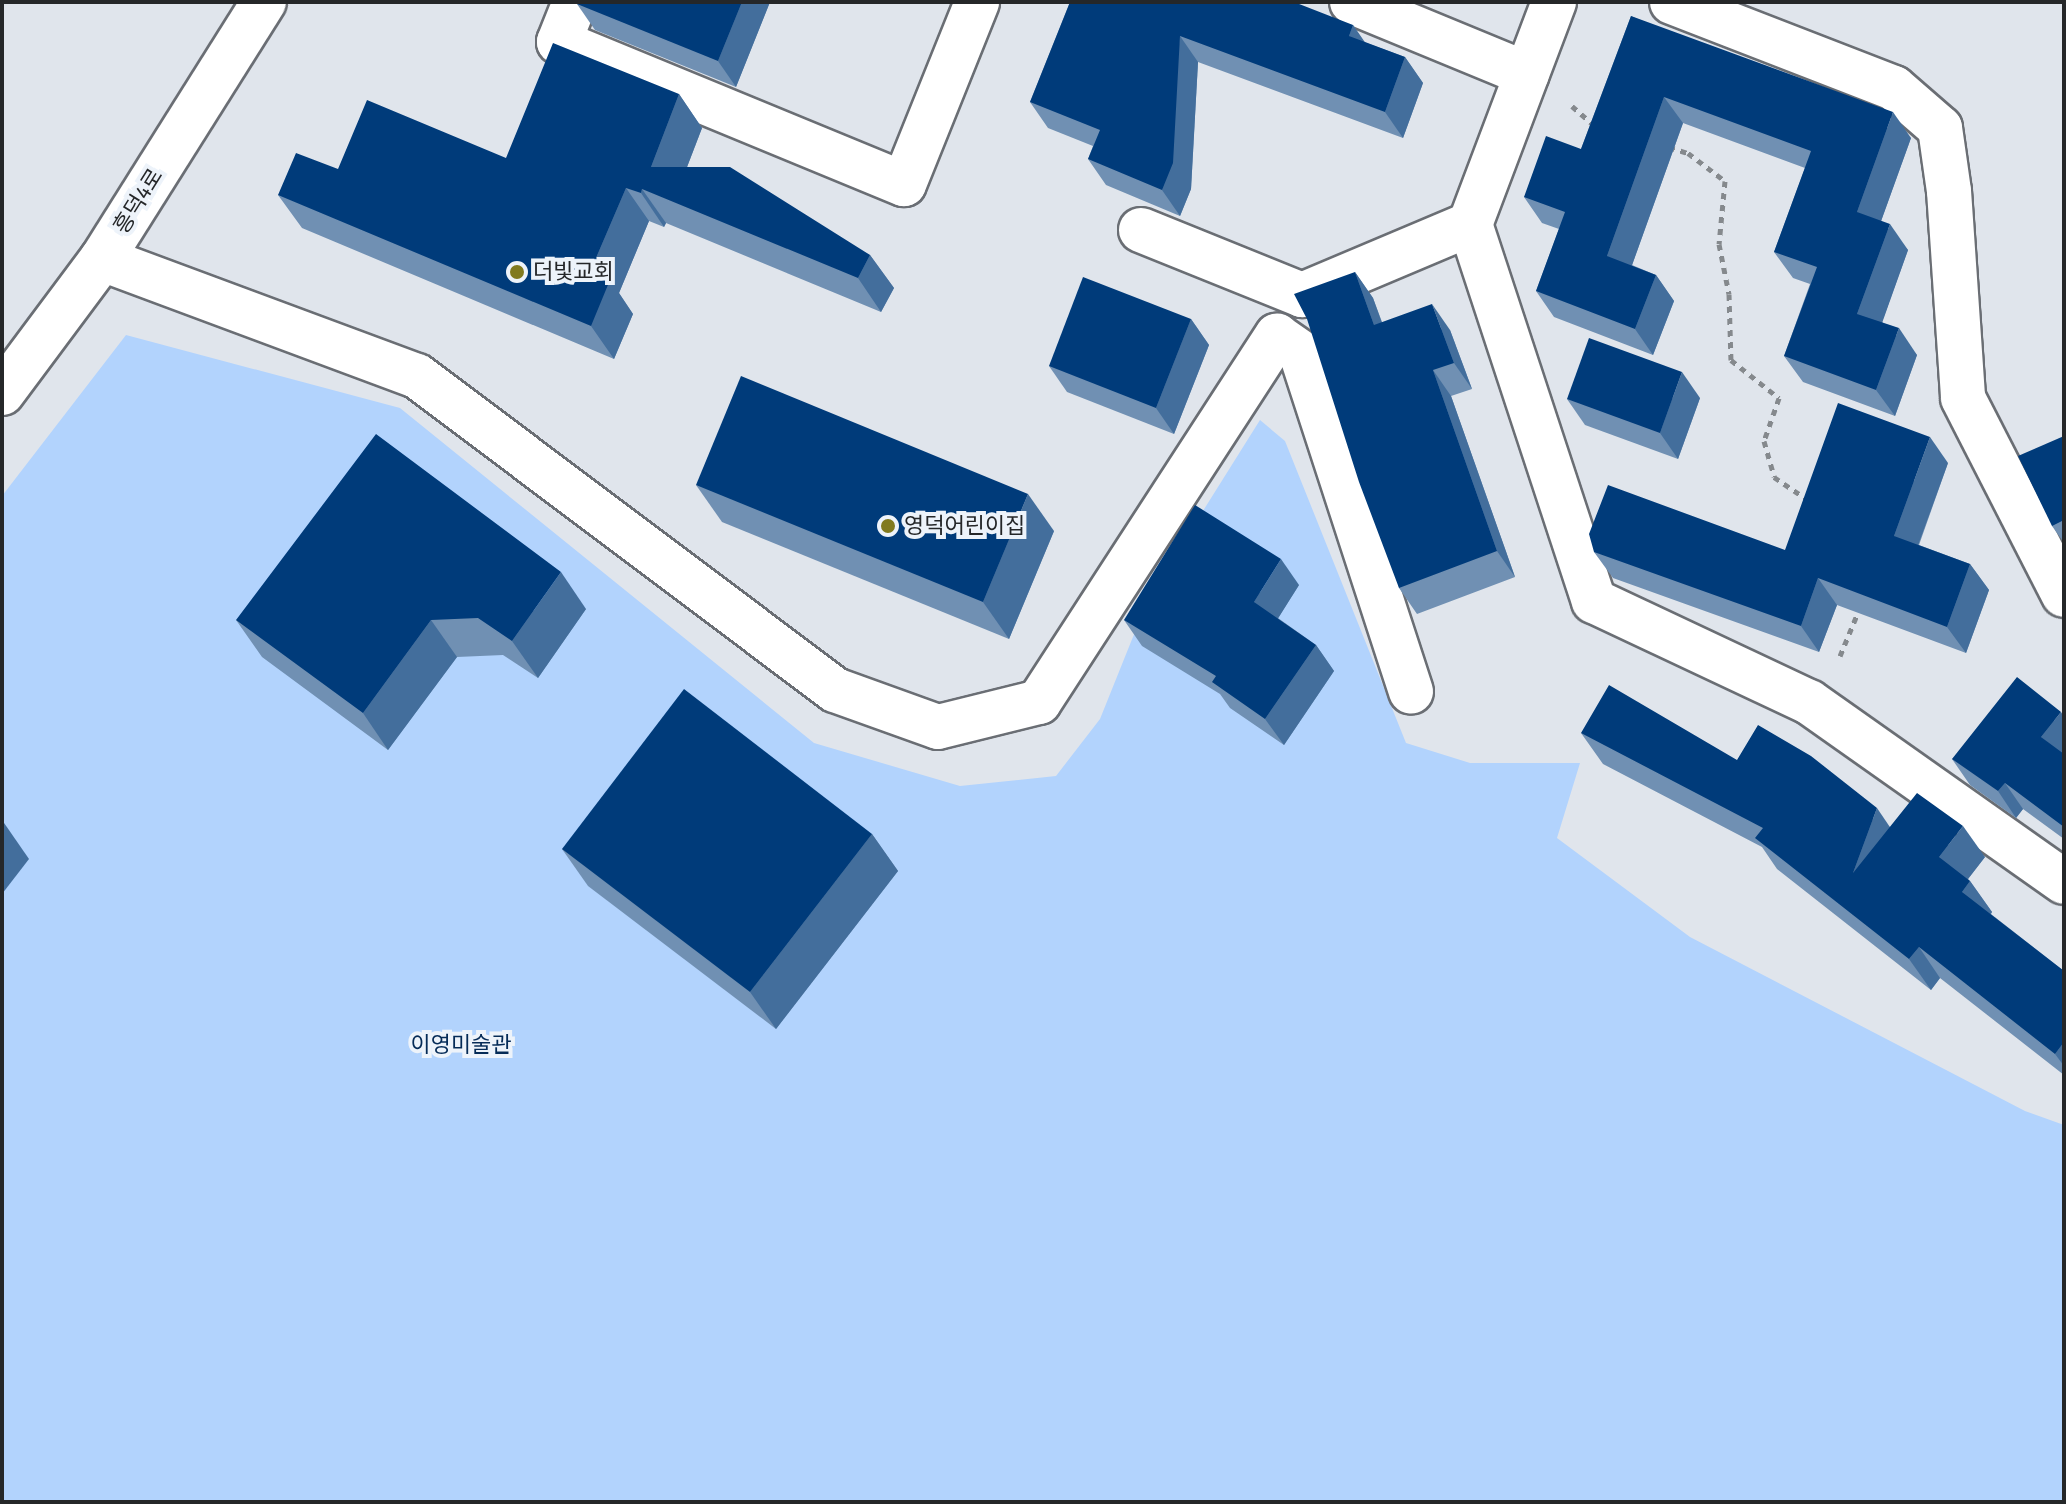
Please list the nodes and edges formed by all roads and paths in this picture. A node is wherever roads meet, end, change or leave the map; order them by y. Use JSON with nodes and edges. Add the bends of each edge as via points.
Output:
{"nodes":[{"id":1,"x":264,"y":2,"type":"edge"},
{"id":2,"x":575,"y":2,"type":"edge"},
{"id":3,"x":977,"y":2,"type":"edge"},
{"id":4,"x":1352,"y":2,"type":"edge"},
{"id":5,"x":1554,"y":2,"type":"edge"},
{"id":6,"x":1672,"y":2,"type":"edge"},
{"id":7,"x":1527,"y":74,"type":"junction"},
{"id":8,"x":1569,"y":97,"type":"dead end"},
{"id":9,"x":1598,"y":127,"type":"edge"},
{"id":10,"x":1658,"y":144,"type":"edge"},
{"id":11,"x":1470,"y":224,"type":"junction"},
{"id":12,"x":1141,"y":230,"type":"dead end"},
{"id":13,"x":102,"y":259,"type":"junction"},
{"id":14,"x":2,"y":393,"type":"edge"},
{"id":15,"x":1818,"y":504,"type":"edge"},
{"id":16,"x":2064,"y":595,"type":"edge"},
{"id":17,"x":1864,"y":597,"type":"edge"},
{"id":18,"x":1411,"y":692,"type":"dead end"},
{"id":19,"x":1819,"y":709,"type":"junction"},
{"id":20,"x":2064,"y":882,"type":"edge"}],
"edges":[{"from":1,"to":13,"type":"street","name":"흥덕4로"},
{"from":2,"to":3,"type":"street","via":[[559,42],[904,184]]},
{"from":4,"to":7,"type":"street"},
{"from":5,"to":7,"type":"street"},
{"from":6,"to":16,"type":"street","via":[[1894,88],[1940,128],[1963,398]]},
{"from":7,"to":11,"type":"street"},
{"from":8,"to":9,"type":"path","via":[[1573,108]]},
{"from":10,"to":15,"type":"path","via":[[1688,153],[1725,181],[1719,244],[1729,294],[1731,360],[1779,398],[1764,441],[1774,477]]},
{"from":11,"to":12,"type":"street","via":[[1302,295]]},
{"from":11,"to":19,"type":"street","via":[[1594,601]]},
{"from":13,"to":14,"type":"street","name":"흥덕4로"},
{"from":13,"to":18,"type":"street","via":[[417,376],[835,690],[938,727],[1039,702],[1277,336],[1301,353]]},
{"from":17,"to":19,"type":"path"},
{"from":19,"to":20,"type":"street"}]}
